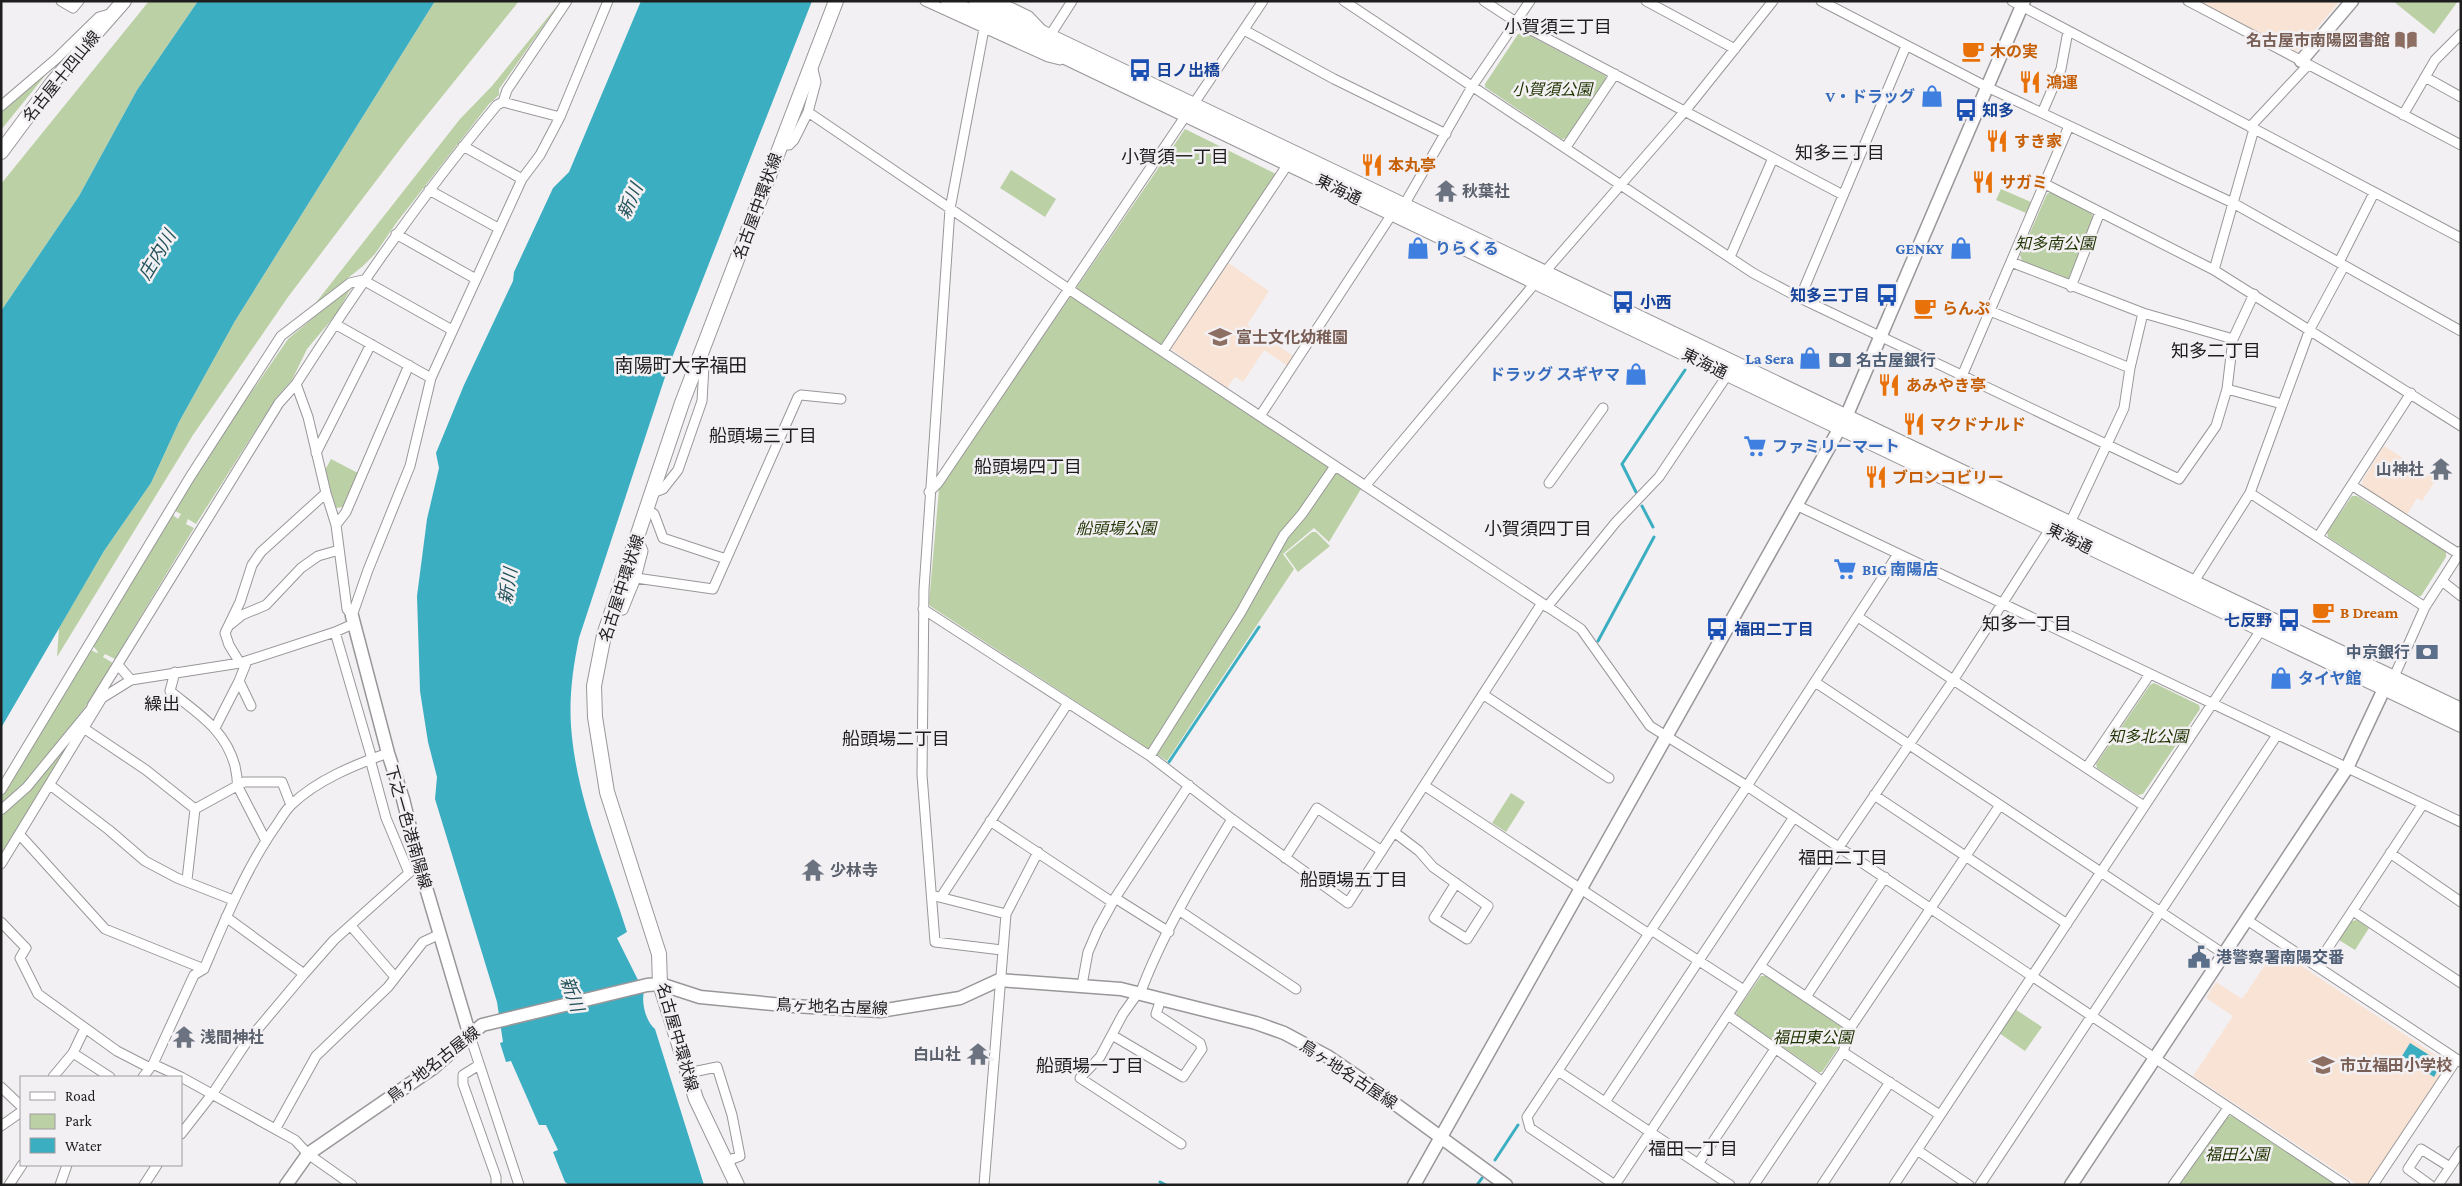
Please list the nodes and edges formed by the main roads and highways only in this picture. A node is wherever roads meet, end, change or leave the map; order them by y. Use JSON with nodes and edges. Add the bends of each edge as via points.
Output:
{"nodes":[{"id":1,"x":124,"y":1,"type":"edge"},
{"id":2,"x":836,"y":1,"type":"edge"},
{"id":3,"x":948,"y":1,"type":"edge"},
{"id":4,"x":976,"y":1,"type":"edge"},
{"id":5,"x":1191,"y":110,"type":"junction"},
{"id":6,"x":1,"y":152,"type":"edge"},
{"id":7,"x":1541,"y":278,"type":"junction"},
{"id":8,"x":1843,"y":422,"type":"junction"},
{"id":9,"x":2389,"y":684,"type":"junction"},
{"id":10,"x":2461,"y":710,"type":"edge"},
{"id":11,"x":2461,"y":725,"type":"edge"},
{"id":12,"x":737,"y":1185,"type":"edge"}],
"edges":[{"from":1,"to":6,"type":"main road","name":"名古屋十四山線","via":[[53,82]]},
{"from":2,"to":12,"type":"main road","name":"名古屋中環状線","via":[[697,363],[612,613],[594,686],[595,717],[607,792],[659,954],[653,984],[696,1099]]},
{"from":3,"to":5,"type":"main road","name":"東海通","via":[[1078,64]]},
{"from":4,"to":5,"type":"main road","name":"東海通"},
{"from":5,"to":7,"type":"main road","name":"東海通","via":[[1404,205]]},
{"from":5,"to":7,"type":"main road","name":"東海通","via":[[1288,164],[1392,214]]},
{"from":7,"to":8,"type":"main road","name":"東海通"},
{"from":7,"to":8,"type":"main road","name":"東海通","via":[[1728,374]]},
{"from":8,"to":9,"type":"main road","name":"東海通","via":[[2070,523]]},
{"from":8,"to":9,"type":"main road","name":"東海通","via":[[2050,529],[2261,630]]},
{"from":9,"to":10,"type":"main road","name":"東海通"},
{"from":9,"to":11,"type":"main road","name":"東海通"}]}
